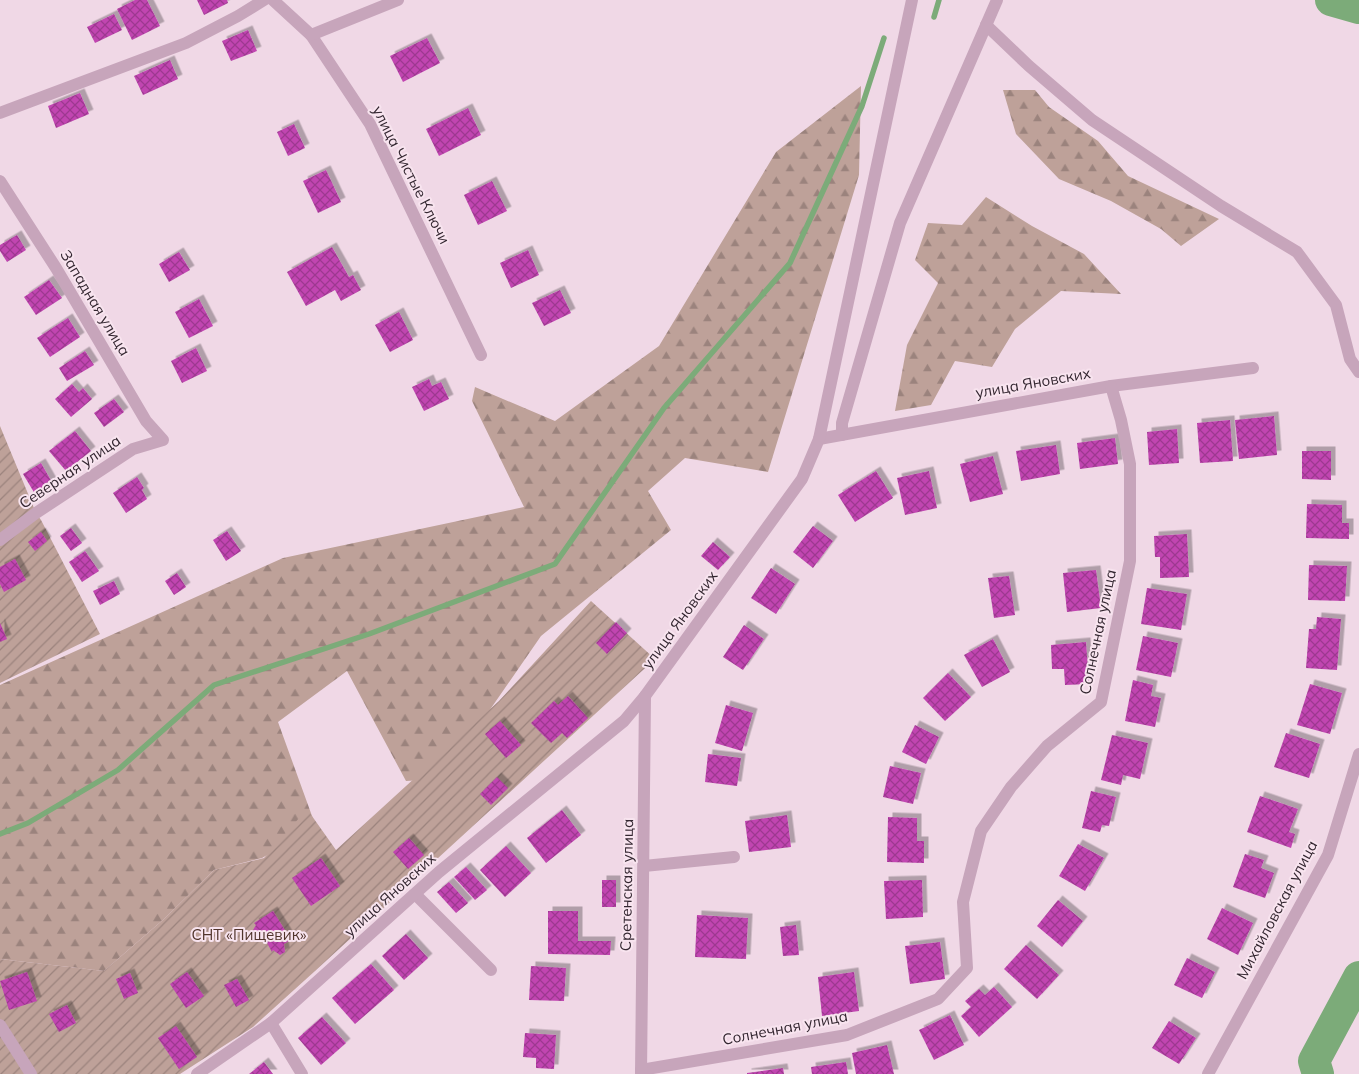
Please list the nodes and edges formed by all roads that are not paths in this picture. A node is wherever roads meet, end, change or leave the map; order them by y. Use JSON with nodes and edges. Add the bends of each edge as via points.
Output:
{"nodes":[{"id":1,"x":264,"y":0,"type":"edge"},
{"id":2,"x":273,"y":0,"type":"edge"},
{"id":3,"x":398,"y":0,"type":"edge"},
{"id":4,"x":912,"y":0,"type":"edge"},
{"id":5,"x":997,"y":0,"type":"edge"},
{"id":6,"x":986,"y":25,"type":"junction"},
{"id":7,"x":311,"y":35,"type":"junction"},
{"id":8,"x":0,"y":113,"type":"edge"},
{"id":9,"x":0,"y":181,"type":"edge"},
{"id":10,"x":481,"y":355,"type":"dead end"},
{"id":11,"x":1253,"y":368,"type":"dead end"},
{"id":12,"x":1359,"y":372,"type":"edge"},
{"id":13,"x":1111,"y":386,"type":"junction"},
{"id":14,"x":842,"y":435,"type":"junction"},
{"id":15,"x":819,"y":439,"type":"junction"},
{"id":16,"x":163,"y":440,"type":"joint"},
{"id":17,"x":0,"y":540,"type":"edge"},
{"id":18,"x":646,"y":696,"type":"junction"},
{"id":19,"x":1359,"y":754,"type":"edge"},
{"id":20,"x":734,"y":857,"type":"dead end"},
{"id":21,"x":644,"y":866,"type":"junction"},
{"id":22,"x":415,"y":894,"type":"junction"},
{"id":23,"x":491,"y":970,"type":"dead end"},
{"id":24,"x":271,"y":1023,"type":"junction"},
{"id":25,"x":0,"y":1025,"type":"edge"},
{"id":26,"x":641,"y":1072,"type":"edge"},
{"id":27,"x":30,"y":1074,"type":"edge"},
{"id":28,"x":197,"y":1074,"type":"edge"},
{"id":29,"x":302,"y":1074,"type":"edge"},
{"id":30,"x":1208,"y":1074,"type":"edge"}],
"edges":[{"from":1,"to":8,"type":"street","via":[[186,43]]},
{"from":2,"to":7,"type":"street","name":"улица Чистые Ключи"},
{"from":3,"to":7,"type":"street"},
{"from":4,"to":15,"type":"street"},
{"from":5,"to":6,"type":"street"},
{"from":6,"to":12,"type":"street","via":[[1092,120],[1297,252],[1336,305],[1350,360]]},
{"from":6,"to":14,"type":"street","via":[[900,223],[842,423]]},
{"from":7,"to":10,"type":"street","name":"улица Чистые Ключи","via":[[370,124]]},
{"from":9,"to":16,"type":"street","name":"Западная улица","via":[[146,420]]},
{"from":11,"to":13,"type":"street","name":"улица Яновских"},
{"from":13,"to":14,"type":"street","name":"улица Яновских"},
{"from":13,"to":26,"type":"street","name":"Солнечная улица","via":[[1130,464],[1130,561],[1101,702],[1047,746],[1011,787],[981,831],[963,902],[967,968],[938,999],[847,1035]]},
{"from":14,"to":15,"type":"street","name":"улица Яновских"},
{"from":15,"to":18,"type":"street","name":"улица Яновских","via":[[802,479]]},
{"from":16,"to":17,"type":"street","name":"Северная улица","via":[[133,449]]},
{"from":18,"to":21,"type":"street","name":"Сретенская улица"},
{"from":18,"to":22,"type":"street","name":"улица Яновских","via":[[624,720]]},
{"from":19,"to":30,"type":"street","name":"Михайловская улица","via":[[1328,855]]},
{"from":20,"to":21,"type":"street"},
{"from":21,"to":26,"type":"street","name":"Сретенская улица"},
{"from":22,"to":23,"type":"street"},
{"from":22,"to":24,"type":"street","name":"улица Яновских"},
{"from":24,"to":28,"type":"street","name":"улица Яновских"},
{"from":24,"to":29,"type":"street"},
{"from":25,"to":27,"type":"street"}]}
